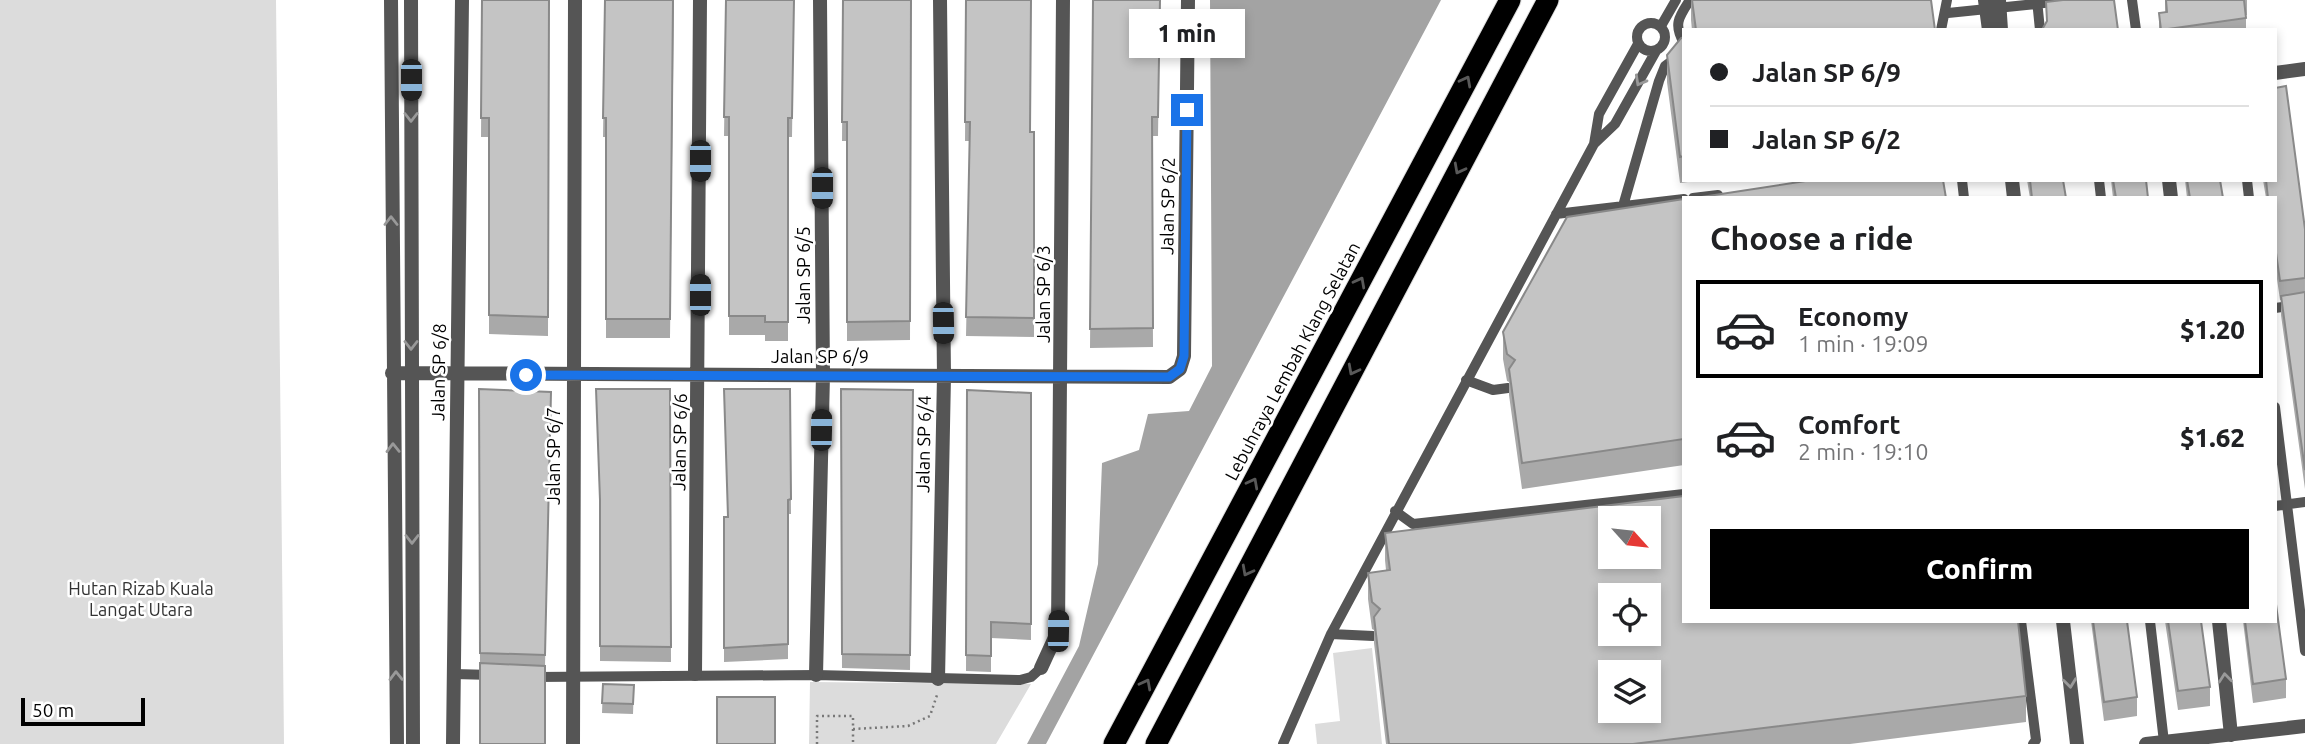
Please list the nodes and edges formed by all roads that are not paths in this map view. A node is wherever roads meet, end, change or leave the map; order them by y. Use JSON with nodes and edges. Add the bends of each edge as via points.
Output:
{"nodes":[{"id":1,"x":391,"y":0,"type":"edge"},
{"id":2,"x":411,"y":0,"type":"edge"},
{"id":3,"x":462,"y":0,"type":"edge"},
{"id":4,"x":575,"y":0,"type":"edge"},
{"id":5,"x":700,"y":0,"type":"edge"},
{"id":6,"x":820,"y":0,"type":"edge"},
{"id":7,"x":940,"y":0,"type":"edge"},
{"id":8,"x":1063,"y":0,"type":"edge"},
{"id":9,"x":1188,"y":0,"type":"edge"},
{"id":10,"x":1510,"y":0,"type":"edge"},
{"id":11,"x":1548,"y":0,"type":"edge"},
{"id":12,"x":1676,"y":0,"type":"edge"},
{"id":13,"x":1690,"y":0,"type":"edge"},
{"id":14,"x":1947,"y":0,"type":"edge"},
{"id":15,"x":2074,"y":0,"type":"edge"},
{"id":16,"x":2132,"y":0,"type":"edge"},
{"id":17,"x":2037,"y":2,"type":"edge"},
{"id":18,"x":1993,"y":4,"type":"edge"},
{"id":19,"x":1948,"y":13,"type":"junction"},
{"id":20,"x":1661,"y":26,"type":"junction"},
{"id":21,"x":1941,"y":28,"type":"edge"},
{"id":22,"x":1949,"y":28,"type":"edge"},
{"id":23,"x":1989,"y":28,"type":"edge"},
{"id":24,"x":2000,"y":28,"type":"edge"},
{"id":25,"x":2040,"y":28,"type":"edge"},
{"id":26,"x":2136,"y":28,"type":"edge"},
{"id":27,"x":1682,"y":40,"type":"edge"},
{"id":28,"x":1638,"y":44,"type":"junction"},
{"id":29,"x":1656,"y":51,"type":"junction"},
{"id":30,"x":1682,"y":53,"type":"edge"},
{"id":31,"x":2305,"y":69,"type":"edge"},
{"id":32,"x":2277,"y":73,"type":"edge"},
{"id":33,"x":1594,"y":144,"type":"junction"},
{"id":34,"x":1732,"y":193,"type":"edge"},
{"id":35,"x":1709,"y":196,"type":"edge"},
{"id":36,"x":1682,"y":199,"type":"edge"},
{"id":37,"x":1623,"y":206,"type":"junction"},
{"id":38,"x":1556,"y":214,"type":"junction"},
{"id":39,"x":2305,"y":304,"type":"edge"},
{"id":40,"x":2277,"y":308,"type":"edge"},
{"id":41,"x":1180,"y":369,"type":"joint"},
{"id":42,"x":392,"y":373,"type":"junction"},
{"id":43,"x":411,"y":373,"type":"junction"},
{"id":44,"x":457,"y":374,"type":"junction"},
{"id":45,"x":699,"y":375,"type":"junction"},
{"id":46,"x":823,"y":375,"type":"junction"},
{"id":47,"x":572,"y":376,"type":"junction"},
{"id":48,"x":944,"y":376,"type":"junction"},
{"id":49,"x":1062,"y":377,"type":"junction"},
{"id":50,"x":1466,"y":380,"type":"junction"},
{"id":51,"x":1508,"y":388,"type":"edge"},
{"id":52,"x":2277,"y":423,"type":"edge"},
{"id":53,"x":1682,"y":494,"type":"edge"},
{"id":54,"x":2305,"y":502,"type":"edge"},
{"id":55,"x":2287,"y":504,"type":"junction"},
{"id":56,"x":2277,"y":506,"type":"edge"},
{"id":57,"x":1395,"y":511,"type":"junction"},
{"id":58,"x":2021,"y":623,"type":"edge"},
{"id":59,"x":2063,"y":623,"type":"edge"},
{"id":60,"x":2150,"y":623,"type":"edge"},
{"id":61,"x":2218,"y":623,"type":"edge"},
{"id":62,"x":1331,"y":634,"type":"junction"},
{"id":63,"x":1373,"y":636,"type":"edge"},
{"id":64,"x":2305,"y":651,"type":"edge"},
{"id":65,"x":1041,"y":668,"type":"joint"},
{"id":66,"x":454,"y":674,"type":"junction"},
{"id":67,"x":695,"y":674,"type":"junction"},
{"id":68,"x":816,"y":675,"type":"junction"},
{"id":69,"x":507,"y":676,"type":"edge"},
{"id":70,"x":520,"y":676,"type":"edge"},
{"id":71,"x":572,"y":678,"type":"junction"},
{"id":72,"x":938,"y":679,"type":"junction"},
{"id":73,"x":2305,"y":726,"type":"edge"},
{"id":74,"x":2231,"y":735,"type":"junction"},
{"id":75,"x":2164,"y":742,"type":"junction"},
{"id":76,"x":397,"y":744,"type":"edge"},
{"id":77,"x":413,"y":744,"type":"edge"},
{"id":78,"x":453,"y":744,"type":"edge"},
{"id":79,"x":573,"y":744,"type":"edge"},
{"id":80,"x":1114,"y":744,"type":"edge"},
{"id":81,"x":1156,"y":744,"type":"edge"},
{"id":82,"x":1283,"y":744,"type":"edge"},
{"id":83,"x":2033,"y":744,"type":"edge"},
{"id":84,"x":2077,"y":744,"type":"edge"},
{"id":85,"x":2146,"y":744,"type":"edge"}],
"edges":[{"from":42,"to":1,"type":"street","one_way":true},
{"from":2,"to":43,"type":"street","one_way":true},
{"from":3,"to":44,"type":"street","name":"Jalan SP 6/8"},
{"from":4,"to":47,"type":"street","name":"Jalan SP 6/7"},
{"from":5,"to":45,"type":"street","name":"Jalan SP 6/6"},
{"from":6,"to":46,"type":"street","name":"Jalan SP 6/5"},
{"from":7,"to":48,"type":"street","name":"Jalan SP 6/4"},
{"from":8,"to":49,"type":"street","name":"Jalan SP 6/3"},
{"from":9,"to":41,"type":"street","name":"Jalan SP 6/2","via":[[1184,356]]},
{"from":80,"to":10,"type":"highway","name":"Lebuhraya Lembah Klang Selatan","one_way":true},
{"from":11,"to":81,"type":"highway","one_way":true},
{"from":12,"to":20,"type":"lane"},
{"from":13,"to":27,"type":"lane","via":[[1677,20]]},
{"from":14,"to":19,"type":"lane"},
{"from":14,"to":21,"type":"lane"},
{"from":15,"to":17,"type":"lane"},
{"from":16,"to":26,"type":"lane"},
{"from":17,"to":18,"type":"lane"},
{"from":17,"to":25,"type":"lane"},
{"from":18,"to":19,"type":"lane"},
{"from":18,"to":23,"type":"street"},
{"from":18,"to":24,"type":"street"},
{"from":19,"to":22,"type":"lane"},
{"from":20,"to":28,"type":"lane","via":[[1642,26]]},
{"from":20,"to":29,"type":"lane","via":[[1666,38]]},
{"from":28,"to":29,"type":"lane","via":[[1646,51]]},
{"from":28,"to":33,"type":"lane","via":[[1599,114]]},
{"from":29,"to":33,"type":"lane","one_way":true,"via":[[1615,124]]},
{"from":30,"to":37,"type":"lane","via":[[1665,66],[1659,81]]},
{"from":31,"to":32,"type":"street"},
{"from":33,"to":38,"type":"lane"},
{"from":34,"to":35,"type":"lane"},
{"from":36,"to":37,"type":"lane"},
{"from":37,"to":38,"type":"lane"},
{"from":38,"to":50,"type":"lane"},
{"from":39,"to":40,"type":"lane"},
{"from":41,"to":49,"type":"street","name":"Jalan SP 6/9","via":[[1169,377]]},
{"from":42,"to":43,"type":"street","name":"Jalan SP 6/9"},
{"from":76,"to":42,"type":"street","one_way":true},
{"from":43,"to":44,"type":"street","name":"Jalan SP 6/9"},
{"from":43,"to":77,"type":"street","one_way":true},
{"from":44,"to":47,"type":"street","name":"Jalan SP 6/9"},
{"from":44,"to":66,"type":"street","name":"Jalan SP 6/8"},
{"from":45,"to":46,"type":"street","name":"Jalan SP 6/9"},
{"from":45,"to":47,"type":"street","name":"Jalan SP 6/9"},
{"from":45,"to":67,"type":"street","name":"Jalan SP 6/6"},
{"from":46,"to":48,"type":"street","name":"Jalan SP 6/9"},
{"from":46,"to":68,"type":"street","name":"Jalan SP 6/5"},
{"from":47,"to":71,"type":"street","name":"Jalan SP 6/7"},
{"from":48,"to":49,"type":"street","name":"Jalan SP 6/9"},
{"from":48,"to":72,"type":"street","name":"Jalan SP 6/4"},
{"from":49,"to":65,"type":"street","name":"Jalan SP 6/3","via":[[1058,631]]},
{"from":50,"to":51,"type":"lane","via":[[1493,390]]},
{"from":50,"to":57,"type":"lane"},
{"from":52,"to":55,"type":"lane"},
{"from":53,"to":57,"type":"lane","via":[[1413,524]]},
{"from":54,"to":55,"type":"lane"},
{"from":55,"to":56,"type":"lane"},
{"from":55,"to":64,"type":"lane"},
{"from":57,"to":62,"type":"lane"},
{"from":58,"to":83,"type":"lane"},
{"from":59,"to":84,"type":"street","one_way":true},
{"from":60,"to":75,"type":"lane"},
{"from":74,"to":61,"type":"street","one_way":true},
{"from":62,"to":63,"type":"lane"},
{"from":62,"to":82,"type":"lane"},
{"from":65,"to":72,"type":"lane","via":[[1020,680]]},
{"from":66,"to":69,"type":"lane"},
{"from":66,"to":78,"type":"street","name":"Jalan SP 6/8"},
{"from":67,"to":68,"type":"lane"},
{"from":67,"to":71,"type":"lane"},
{"from":68,"to":72,"type":"lane"},
{"from":70,"to":71,"type":"lane"},
{"from":71,"to":79,"type":"street","name":"Jalan SP 6/7"},
{"from":73,"to":74,"type":"street"},
{"from":74,"to":75,"type":"street"},
{"from":75,"to":85,"type":"street"}]}
